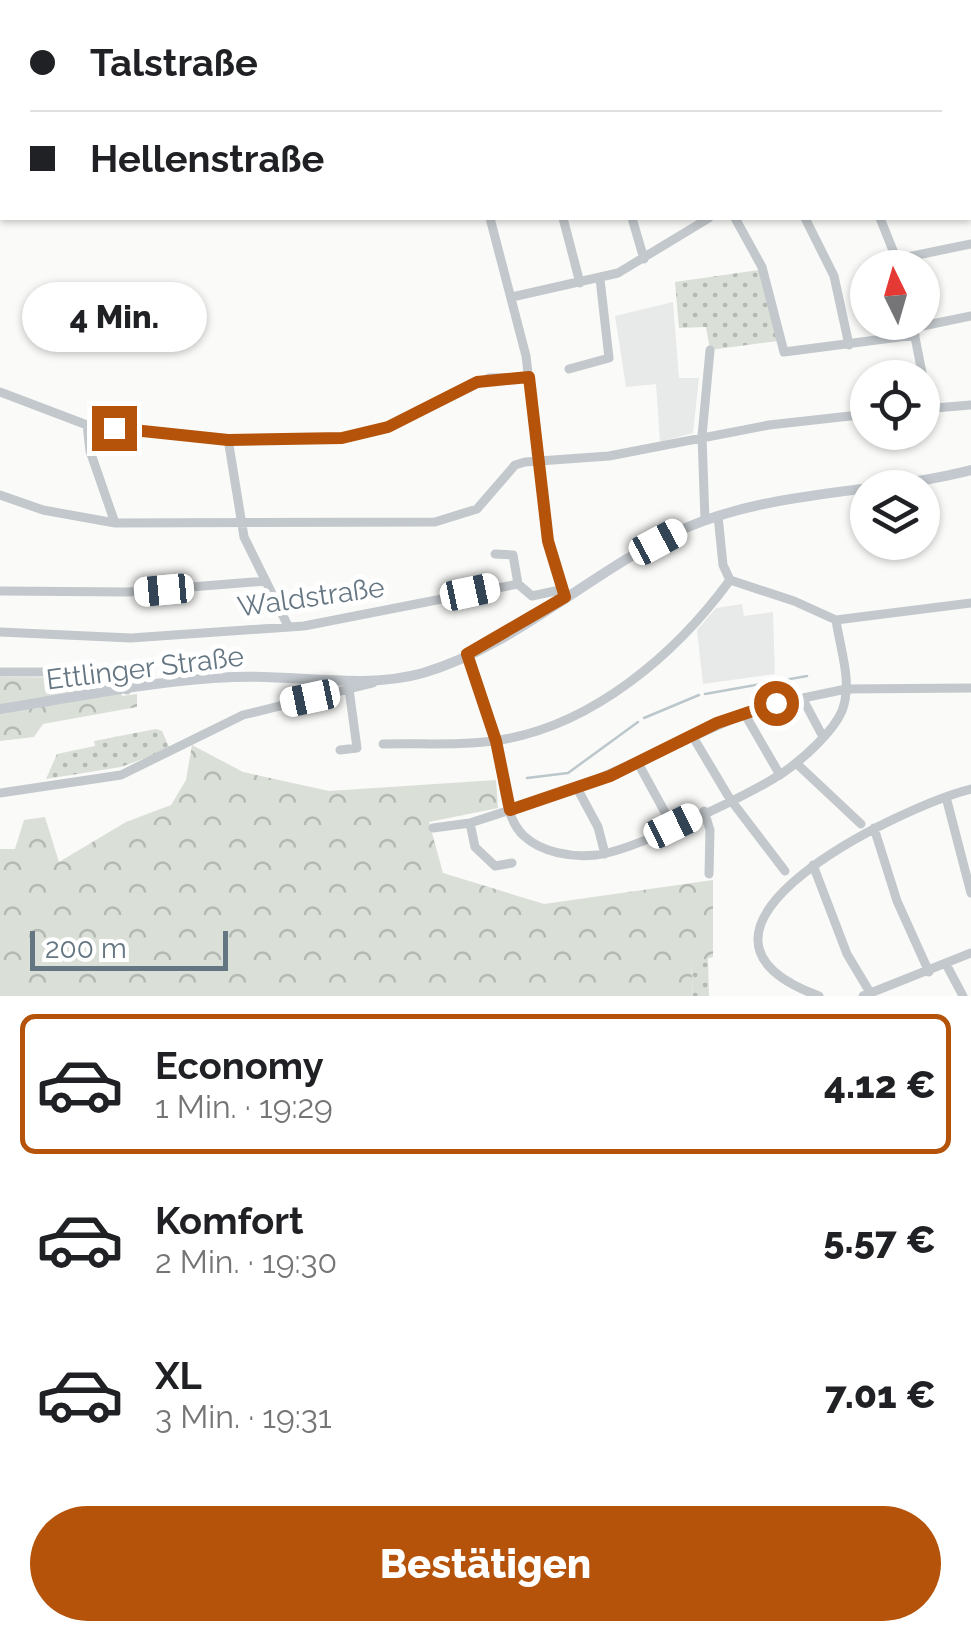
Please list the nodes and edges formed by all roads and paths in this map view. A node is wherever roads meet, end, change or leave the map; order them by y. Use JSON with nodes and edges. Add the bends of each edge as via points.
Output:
{"nodes":[{"id":1,"x":491,"y":220,"type":"edge"},
{"id":2,"x":564,"y":220,"type":"edge"},
{"id":3,"x":633,"y":220,"type":"edge"},
{"id":4,"x":704,"y":220,"type":"edge"},
{"id":5,"x":735,"y":220,"type":"edge"},
{"id":6,"x":806,"y":220,"type":"edge"},
{"id":7,"x":881,"y":220,"type":"edge"},
{"id":8,"x":971,"y":244,"type":"edge"},
{"id":9,"x":894,"y":250,"type":"edge"},
{"id":10,"x":940,"y":252,"type":"edge"},
{"id":11,"x":644,"y":259,"type":"junction"},
{"id":12,"x":600,"y":278,"type":"junction"},
{"id":13,"x":580,"y":283,"type":"junction"},
{"id":14,"x":512,"y":297,"type":"junction"},
{"id":15,"x":971,"y":316,"type":"edge"},
{"id":16,"x":940,"y":322,"type":"edge"},
{"id":17,"x":870,"y":340,"type":"edge"},
{"id":18,"x":849,"y":346,"type":"junction"},
{"id":19,"x":710,"y":350,"type":"dead end"},
{"id":20,"x":569,"y":369,"type":"dead end"},
{"id":21,"x":529,"y":377,"type":"junction"},
{"id":22,"x":0,"y":392,"type":"edge"},
{"id":23,"x":971,"y":405,"type":"edge"},
{"id":24,"x":940,"y":407,"type":"edge"},
{"id":25,"x":850,"y":416,"type":"edge"},
{"id":26,"x":86,"y":425,"type":"junction"},
{"id":27,"x":702,"y":436,"type":"junction"},
{"id":28,"x":228,"y":440,"type":"junction"},
{"id":29,"x":539,"y":460,"type":"junction"},
{"id":30,"x":971,"y":470,"type":"edge"},
{"id":31,"x":0,"y":495,"type":"edge"},
{"id":32,"x":718,"y":516,"type":"junction"},
{"id":33,"x":705,"y":520,"type":"junction"},
{"id":34,"x":114,"y":523,"type":"junction"},
{"id":35,"x":242,"y":525,"type":"junction"},
{"id":36,"x":495,"y":554,"type":"dead end"},
{"id":37,"x":730,"y":580,"type":"junction"},
{"id":38,"x":266,"y":582,"type":"junction"},
{"id":39,"x":518,"y":584,"type":"junction"},
{"id":40,"x":0,"y":591,"type":"edge"},
{"id":41,"x":562,"y":594,"type":"junction"},
{"id":42,"x":971,"y":603,"type":"edge"},
{"id":43,"x":836,"y":620,"type":"junction"},
{"id":44,"x":288,"y":626,"type":"junction"},
{"id":45,"x":0,"y":632,"type":"edge"},
{"id":46,"x":467,"y":654,"type":"junction"},
{"id":47,"x":0,"y":672,"type":"edge"},
{"id":48,"x":382,"y":679,"type":"junction"},
{"id":49,"x":971,"y":688,"type":"edge"},
{"id":50,"x":349,"y":689,"type":"junction"},
{"id":51,"x":127,"y":690,"type":"junction"},
{"id":52,"x":846,"y":690,"type":"junction"},
{"id":53,"x":806,"y":705,"type":"dead end"},
{"id":54,"x":0,"y":709,"type":"edge"},
{"id":55,"x":747,"y":718,"type":"dead end"},
{"id":56,"x":822,"y":734,"type":"junction"},
{"id":57,"x":496,"y":741,"type":"junction"},
{"id":58,"x":696,"y":742,"type":"dead end"},
{"id":59,"x":357,"y":748,"type":"junction"},
{"id":60,"x":340,"y":750,"type":"dead end"},
{"id":61,"x":796,"y":763,"type":"junction"},
{"id":62,"x":640,"y":767,"type":"junction"},
{"id":63,"x":780,"y":775,"type":"junction"},
{"id":64,"x":971,"y":789,"type":"edge"},
{"id":65,"x":0,"y":793,"type":"edge"},
{"id":66,"x":579,"y":793,"type":"junction"},
{"id":67,"x":946,"y":797,"type":"junction"},
{"id":68,"x":730,"y":799,"type":"junction"},
{"id":69,"x":510,"y":810,"type":"junction"},
{"id":70,"x":704,"y":811,"type":"junction"},
{"id":71,"x":470,"y":823,"type":"junction"},
{"id":72,"x":861,"y":824,"type":"dead end"},
{"id":73,"x":673,"y":826,"type":"junction"},
{"id":74,"x":433,"y":828,"type":"dead end"},
{"id":75,"x":874,"y":828,"type":"junction"},
{"id":76,"x":606,"y":854,"type":"junction"},
{"id":77,"x":512,"y":863,"type":"dead end"},
{"id":78,"x":813,"y":865,"type":"junction"},
{"id":79,"x":785,"y":871,"type":"dead end"},
{"id":80,"x":709,"y":874,"type":"dead end"},
{"id":81,"x":971,"y":894,"type":"edge"},
{"id":82,"x":971,"y":953,"type":"edge"},
{"id":83,"x":946,"y":964,"type":"junction"},
{"id":84,"x":929,"y":972,"type":"junction"},
{"id":85,"x":867,"y":995,"type":"edge"},
{"id":86,"x":819,"y":996,"type":"edge"},
{"id":87,"x":963,"y":996,"type":"edge"}],
"edges":[{"from":1,"to":14,"type":"street"},
{"from":2,"to":13,"type":"street"},
{"from":3,"to":11,"type":"street"},
{"from":4,"to":11,"type":"street"},
{"from":5,"to":18,"type":"street","via":[[762,266],[784,352]]},
{"from":6,"to":18,"type":"street","via":[[834,276]]},
{"from":7,"to":9,"type":"street"},
{"from":8,"to":10,"type":"street"},
{"from":11,"to":12,"type":"street"},
{"from":12,"to":13,"type":"street"},
{"from":12,"to":20,"type":"street","via":[[609,358]]},
{"from":13,"to":14,"type":"street"},
{"from":14,"to":21,"type":"street"},
{"from":15,"to":16,"type":"street"},
{"from":17,"to":18,"type":"street"},
{"from":19,"to":27,"type":"street"},
{"from":21,"to":28,"type":"street","via":[[477,382],[370,434]]},
{"from":21,"to":29,"type":"street"},
{"from":22,"to":26,"type":"street"},
{"from":23,"to":24,"type":"street"},
{"from":25,"to":27,"type":"street"},
{"from":26,"to":28,"type":"street"},
{"from":26,"to":34,"type":"street"},
{"from":27,"to":29,"type":"street","via":[[609,456]]},
{"from":27,"to":33,"type":"street"},
{"from":28,"to":35,"type":"street"},
{"from":29,"to":35,"type":"street","via":[[515,466],[486,502],[456,518]]},
{"from":29,"to":41,"type":"street"},
{"from":30,"to":32,"type":"main road","name":"Ettlinger Straße"},
{"from":31,"to":34,"type":"street"},
{"from":32,"to":33,"type":"main road","name":"Ettlinger Straße"},
{"from":32,"to":37,"type":"street"},
{"from":33,"to":41,"type":"main road","name":"Ettlinger Straße"},
{"from":34,"to":35,"type":"street"},
{"from":35,"to":38,"type":"street"},
{"from":36,"to":39,"type":"street","via":[[513,555]]},
{"from":37,"to":43,"type":"street"},
{"from":37,"to":57,"type":"street","via":[[700,622],[646,668],[553,727]]},
{"from":38,"to":40,"type":"street","via":[[129,592]]},
{"from":38,"to":44,"type":"street"},
{"from":39,"to":41,"type":"street","name":"Waldstraße","via":[[532,596]]},
{"from":39,"to":44,"type":"street","name":"Waldstraße"},
{"from":41,"to":46,"type":"main road","name":"Ettlinger Straße"},
{"from":42,"to":43,"type":"street"},
{"from":43,"to":52,"type":"street"},
{"from":44,"to":45,"type":"street","name":"Waldstraße","via":[[131,638]]},
{"from":46,"to":48,"type":"main road","name":"Ettlinger Straße","via":[[422,673]]},
{"from":46,"to":57,"type":"street"},
{"from":47,"to":51,"type":"street","via":[[115,672],[124,676]]},
{"from":48,"to":50,"type":"street"},
{"from":48,"to":51,"type":"main road","name":"Ettlinger Straße","via":[[232,676]]},
{"from":49,"to":52,"type":"street"},
{"from":50,"to":59,"type":"street"},
{"from":50,"to":65,"type":"street","via":[[231,720],[120,775]]},
{"from":51,"to":54,"type":"main road","name":"Ettlinger Straße"},
{"from":52,"to":56,"type":"street","via":[[838,718]]},
{"from":52,"to":62,"type":"street","via":[[744,712]]},
{"from":53,"to":56,"type":"street"},
{"from":55,"to":63,"type":"street"},
{"from":56,"to":61,"type":"street"},
{"from":57,"to":59,"type":"street"},
{"from":57,"to":69,"type":"street"},
{"from":58,"to":68,"type":"street"},
{"from":59,"to":60,"type":"street"},
{"from":61,"to":63,"type":"street"},
{"from":61,"to":72,"type":"street"},
{"from":62,"to":66,"type":"street"},
{"from":62,"to":73,"type":"street"},
{"from":63,"to":68,"type":"street"},
{"from":64,"to":67,"type":"street"},
{"from":66,"to":69,"type":"street"},
{"from":66,"to":76,"type":"street"},
{"from":67,"to":75,"type":"street"},
{"from":67,"to":81,"type":"street"},
{"from":68,"to":70,"type":"street"},
{"from":68,"to":79,"type":"street"},
{"from":69,"to":71,"type":"street"},
{"from":69,"to":76,"type":"street","via":[[520,832],[538,846]]},
{"from":70,"to":73,"type":"street"},
{"from":70,"to":80,"type":"street"},
{"from":71,"to":74,"type":"street"},
{"from":71,"to":77,"type":"street","via":[[479,854],[495,866]]},
{"from":73,"to":76,"type":"street"},
{"from":75,"to":78,"type":"street"},
{"from":75,"to":84,"type":"street"},
{"from":78,"to":85,"type":"street"},
{"from":78,"to":86,"type":"street","via":[[774,900],[761,940],[780,977]]},
{"from":82,"to":83,"type":"street"},
{"from":83,"to":84,"type":"street"},
{"from":83,"to":87,"type":"street"},
{"from":84,"to":85,"type":"street"}]}
